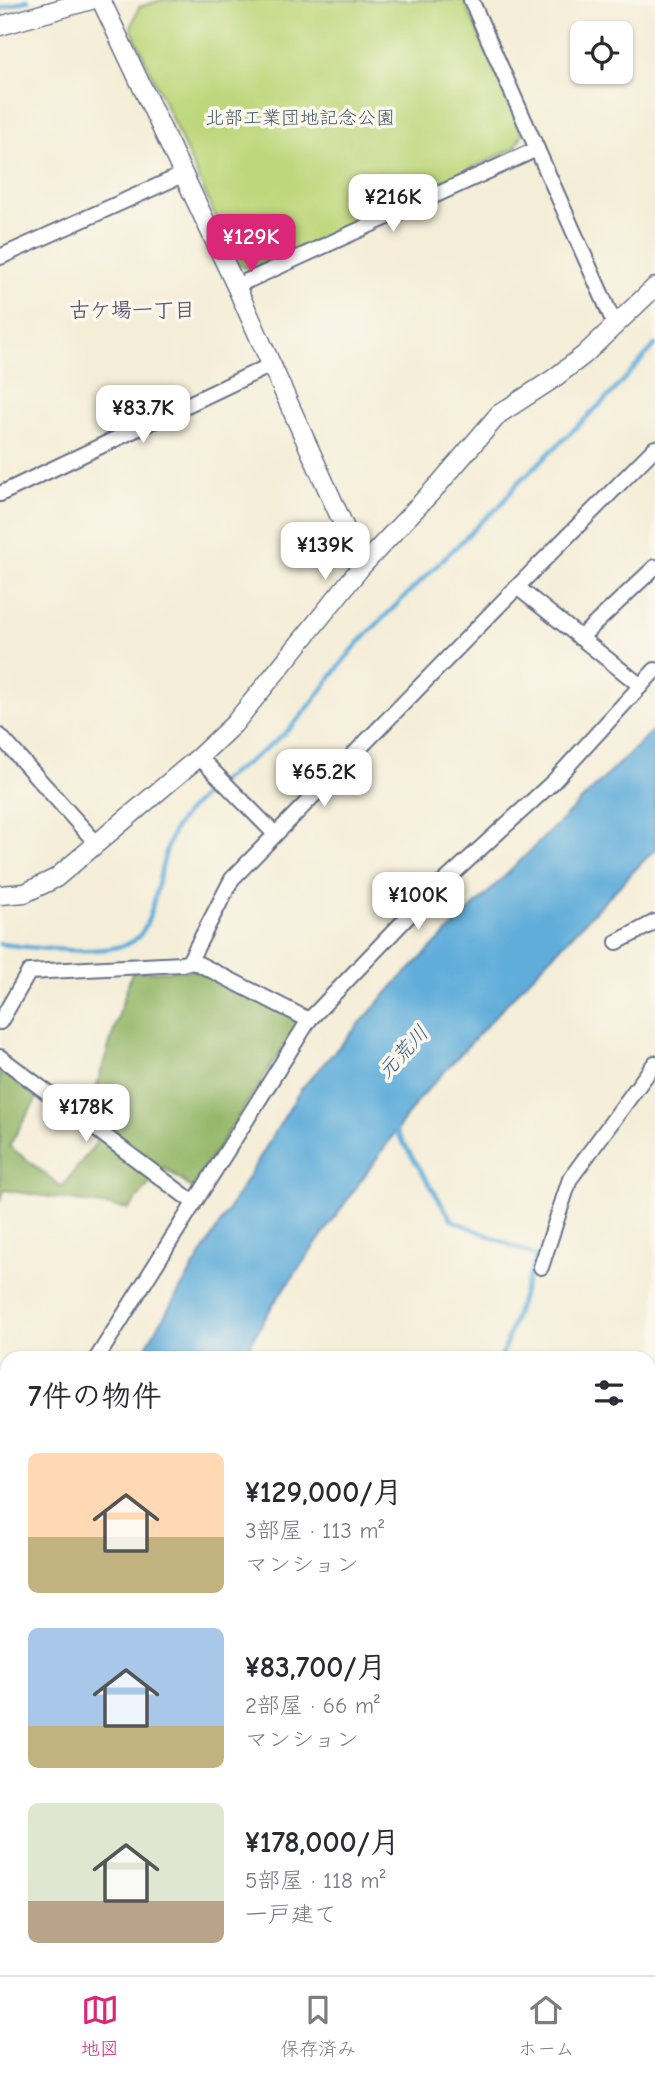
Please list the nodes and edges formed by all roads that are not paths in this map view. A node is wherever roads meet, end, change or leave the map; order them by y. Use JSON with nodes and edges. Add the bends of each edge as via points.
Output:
{"nodes":[{"id":1,"x":91,"y":0,"type":"edge"},
{"id":2,"x":101,"y":0,"type":"edge"},
{"id":3,"x":471,"y":0,"type":"edge"},
{"id":4,"x":0,"y":26,"type":"edge"},
{"id":5,"x":537,"y":149,"type":"junction"},
{"id":6,"x":182,"y":175,"type":"junction"},
{"id":7,"x":0,"y":257,"type":"edge"},
{"id":8,"x":236,"y":286,"type":"junction"},
{"id":9,"x":655,"y":287,"type":"edge"},
{"id":10,"x":615,"y":325,"type":"junction"},
{"id":11,"x":271,"y":365,"type":"junction"},
{"id":12,"x":655,"y":448,"type":"edge"},
{"id":13,"x":0,"y":494,"type":"edge"},
{"id":14,"x":362,"y":566,"type":"junction"},
{"id":15,"x":655,"y":567,"type":"edge"},
{"id":16,"x":517,"y":587,"type":"junction"},
{"id":17,"x":580,"y":638,"type":"junction"},
{"id":18,"x":655,"y":670,"type":"edge"},
{"id":19,"x":641,"y":686,"type":"junction"},
{"id":20,"x":0,"y":736,"type":"edge"},
{"id":21,"x":199,"y":757,"type":"junction"},
{"id":22,"x":275,"y":834,"type":"junction"},
{"id":23,"x":97,"y":844,"type":"junction"},
{"id":24,"x":0,"y":895,"type":"edge"},
{"id":25,"x":655,"y":922,"type":"edge"},
{"id":26,"x":617,"y":942,"type":"dead end"},
{"id":27,"x":189,"y":962,"type":"junction"},
{"id":28,"x":310,"y":1020,"type":"junction"},
{"id":29,"x":0,"y":1022,"type":"edge"},
{"id":30,"x":0,"y":1057,"type":"edge"},
{"id":31,"x":655,"y":1063,"type":"edge"},
{"id":32,"x":193,"y":1202,"type":"junction"},
{"id":33,"x":541,"y":1268,"type":"dead end"},
{"id":34,"x":101,"y":1351,"type":"edge"}],
"edges":[{"from":1,"to":4,"type":"street"},
{"from":2,"to":6,"type":"street"},
{"from":3,"to":5,"type":"street"},
{"from":5,"to":8,"type":"street"},
{"from":5,"to":10,"type":"street"},
{"from":6,"to":7,"type":"street"},
{"from":6,"to":8,"type":"street"},
{"from":8,"to":11,"type":"street"},
{"from":9,"to":10,"type":"street"},
{"from":10,"to":14,"type":"street","via":[[553,379],[499,414]]},
{"from":11,"to":13,"type":"street"},
{"from":11,"to":14,"type":"street"},
{"from":12,"to":16,"type":"street"},
{"from":14,"to":21,"type":"street","via":[[234,724]]},
{"from":15,"to":17,"type":"street"},
{"from":16,"to":17,"type":"street"},
{"from":16,"to":22,"type":"street"},
{"from":17,"to":19,"type":"street"},
{"from":18,"to":19,"type":"street"},
{"from":19,"to":28,"type":"street","via":[[553,782],[422,902]]},
{"from":20,"to":23,"type":"street"},
{"from":21,"to":22,"type":"street"},
{"from":21,"to":23,"type":"street"},
{"from":22,"to":27,"type":"street","via":[[232,879]]},
{"from":23,"to":24,"type":"street","via":[[56,878],[25,893]]},
{"from":25,"to":26,"type":"street"},
{"from":27,"to":28,"type":"street"},
{"from":27,"to":29,"type":"street","via":[[29,972]]},
{"from":28,"to":32,"type":"street"},
{"from":30,"to":32,"type":"street"},
{"from":31,"to":33,"type":"street","via":[[570,1180]]},
{"from":32,"to":34,"type":"street"}]}
